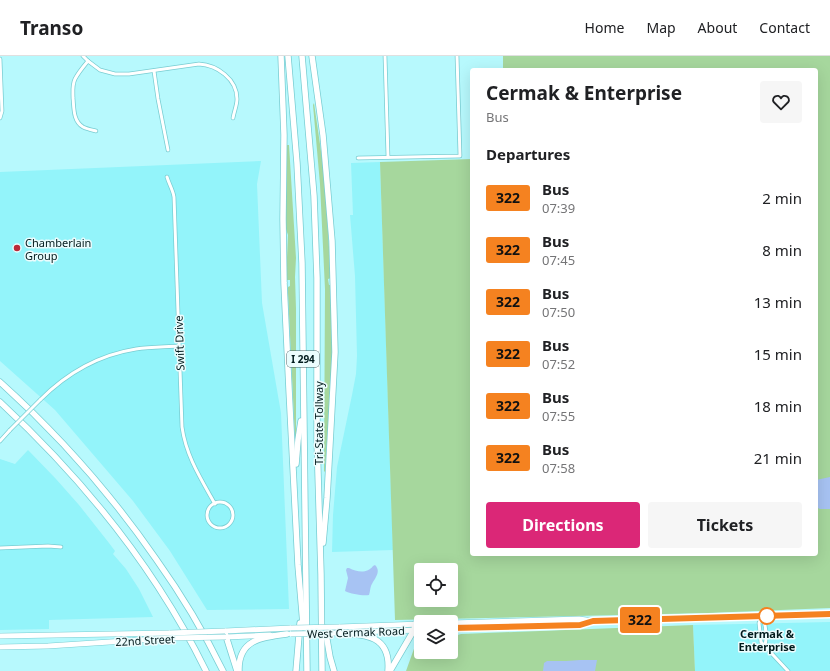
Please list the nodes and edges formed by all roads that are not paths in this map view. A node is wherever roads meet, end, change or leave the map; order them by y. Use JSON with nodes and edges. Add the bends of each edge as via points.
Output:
{"nodes":[{"id":1,"x":83,"y":56,"type":"edge"},
{"id":2,"x":281,"y":56,"type":"edge"},
{"id":3,"x":288,"y":56,"type":"edge"},
{"id":4,"x":302,"y":56,"type":"edge"},
{"id":5,"x":312,"y":56,"type":"edge"},
{"id":6,"x":385,"y":56,"type":"edge"},
{"id":7,"x":457,"y":56,"type":"edge"},
{"id":8,"x":0,"y":59,"type":"edge"},
{"id":9,"x":88,"y":61,"type":"junction"},
{"id":10,"x":154,"y":71,"type":"junction"},
{"id":11,"x":0,"y":118,"type":"edge"},
{"id":12,"x":233,"y":118,"type":"dead end"},
{"id":13,"x":96,"y":131,"type":"dead end"},
{"id":14,"x":168,"y":150,"type":"dead end"},
{"id":15,"x":388,"y":157,"type":"junction"},
{"id":16,"x":358,"y":158,"type":"dead end"},
{"id":17,"x":167,"y":177,"type":"dead end"},
{"id":18,"x":179,"y":346,"type":"junction"},
{"id":19,"x":0,"y":382,"type":"edge"},
{"id":20,"x":0,"y":402,"type":"edge"},
{"id":21,"x":303,"y":409,"type":"junction"},
{"id":22,"x":0,"y":441,"type":"edge"},
{"id":23,"x":294,"y":490,"type":"junction"},
{"id":24,"x":215,"y":504,"type":"junction"},
{"id":25,"x":61,"y":547,"type":"dead end"},
{"id":26,"x":0,"y":548,"type":"edge"},
{"id":27,"x":321,"y":574,"type":"junction"},
{"id":28,"x":301,"y":599,"type":"junction"},
{"id":29,"x":322,"y":606,"type":"junction"},
{"id":30,"x":830,"y":614,"type":"edge"},
{"id":31,"x":762,"y":616,"type":"junction"},
{"id":32,"x":593,"y":621,"type":"junction"},
{"id":33,"x":458,"y":623,"type":"edge"},
{"id":34,"x":414,"y":626,"type":"edge"},
{"id":35,"x":458,"y":628,"type":"edge"},
{"id":36,"x":339,"y":630,"type":"junction"},
{"id":37,"x":414,"y":631,"type":"edge"},
{"id":38,"x":289,"y":632,"type":"junction"},
{"id":39,"x":225,"y":634,"type":"junction"},
{"id":40,"x":0,"y":636,"type":"edge"},
{"id":41,"x":170,"y":636,"type":"junction"},
{"id":42,"x":0,"y":647,"type":"edge"},
{"id":43,"x":307,"y":662,"type":"junction"},
{"id":44,"x":206,"y":671,"type":"edge"},
{"id":45,"x":222,"y":671,"type":"edge"},
{"id":46,"x":238,"y":671,"type":"edge"},
{"id":47,"x":296,"y":671,"type":"edge"},
{"id":48,"x":307,"y":671,"type":"edge"},
{"id":49,"x":322,"y":671,"type":"edge"},
{"id":50,"x":334,"y":671,"type":"edge"},
{"id":51,"x":389,"y":671,"type":"edge"},
{"id":52,"x":788,"y":671,"type":"edge"}],
"edges":[{"from":1,"to":9,"type":"street"},
{"from":2,"to":23,"type":"highway","via":[[284,283]]},
{"from":3,"to":21,"type":"highway","name":"Tri-State Tollway","number":"I 294","via":[[300,208]]},
{"from":4,"to":27,"type":"highway","name":"Tri-State Tollway","number":"I 294","via":[[316,239]]},
{"from":5,"to":27,"type":"highway","via":[[323,136],[332,241],[335,352]]},
{"from":6,"to":15,"type":"street"},
{"from":7,"to":15,"type":"street","via":[[460,156]]},
{"from":8,"to":11,"type":"street"},
{"from":9,"to":10,"type":"street","via":[[100,70],[115,74]]},
{"from":9,"to":13,"type":"street","via":[[74,82],[74,114],[83,127]]},
{"from":10,"to":12,"type":"street","via":[[199,64],[219,70],[227,75],[236,92]]},
{"from":10,"to":14,"type":"street"},
{"from":15,"to":16,"type":"street"},
{"from":17,"to":18,"type":"street","name":"Swift Drive","via":[[174,197]]},
{"from":18,"to":22,"type":"street","bridge":true,"via":[[118,353],[80,368],[50,390]]},
{"from":18,"to":24,"type":"street","name":"Swift Drive","via":[[183,436],[193,464]]},
{"from":19,"to":45,"type":"highway","via":[[59,440],[124,514],[175,586]]},
{"from":20,"to":44,"type":"highway","via":[[47,448],[97,504],[171,606]]},
{"from":21,"to":23,"type":"highway"},
{"from":21,"to":43,"type":"highway","name":"Tri-State Tollway","number":"I 294"},
{"from":23,"to":28,"type":"highway"},
{"from":24,"to":24,"type":"street","via":[[209,509],[208,517],[214,526],[223,528],[232,520],[232,509],[222,502]]},
{"from":25,"to":26,"type":"street"},
{"from":27,"to":29,"type":"highway","name":"Tri-State Tollway","number":"I 294"},
{"from":28,"to":43,"type":"highway"},
{"from":28,"to":47,"type":"highway"},
{"from":29,"to":49,"type":"highway","name":"Tri-State Tollway","number":"I 294"},
{"from":29,"to":50,"type":"highway"},
{"from":30,"to":31,"type":"main road"},
{"from":31,"to":32,"type":"main road"},
{"from":31,"to":52,"type":"street","via":[[765,623],[764,646]]},
{"from":32,"to":33,"type":"main road","via":[[579,619]]},
{"from":32,"to":35,"type":"main road","via":[[580,625]]},
{"from":34,"to":36,"type":"main road","name":"West Cermak Road"},
{"from":36,"to":38,"type":"main road","name":"West Cermak Road","bridge":true},
{"from":36,"to":51,"type":"highway","via":[[378,641],[388,656]]},
{"from":37,"to":51,"type":"highway"},
{"from":38,"to":39,"type":"main road","name":"22nd Street"},
{"from":38,"to":46,"type":"highway","via":[[261,639],[246,646],[240,656]]},
{"from":39,"to":41,"type":"main road","name":"22nd Street","bridge":true},
{"from":39,"to":46,"type":"highway"},
{"from":40,"to":41,"type":"main road","name":"22nd Street"},
{"from":41,"to":42,"type":"main road","name":"22nd Street","via":[[48,646]]},
{"from":43,"to":48,"type":"highway","name":"Tri-State Tollway","number":"I 294"}]}
